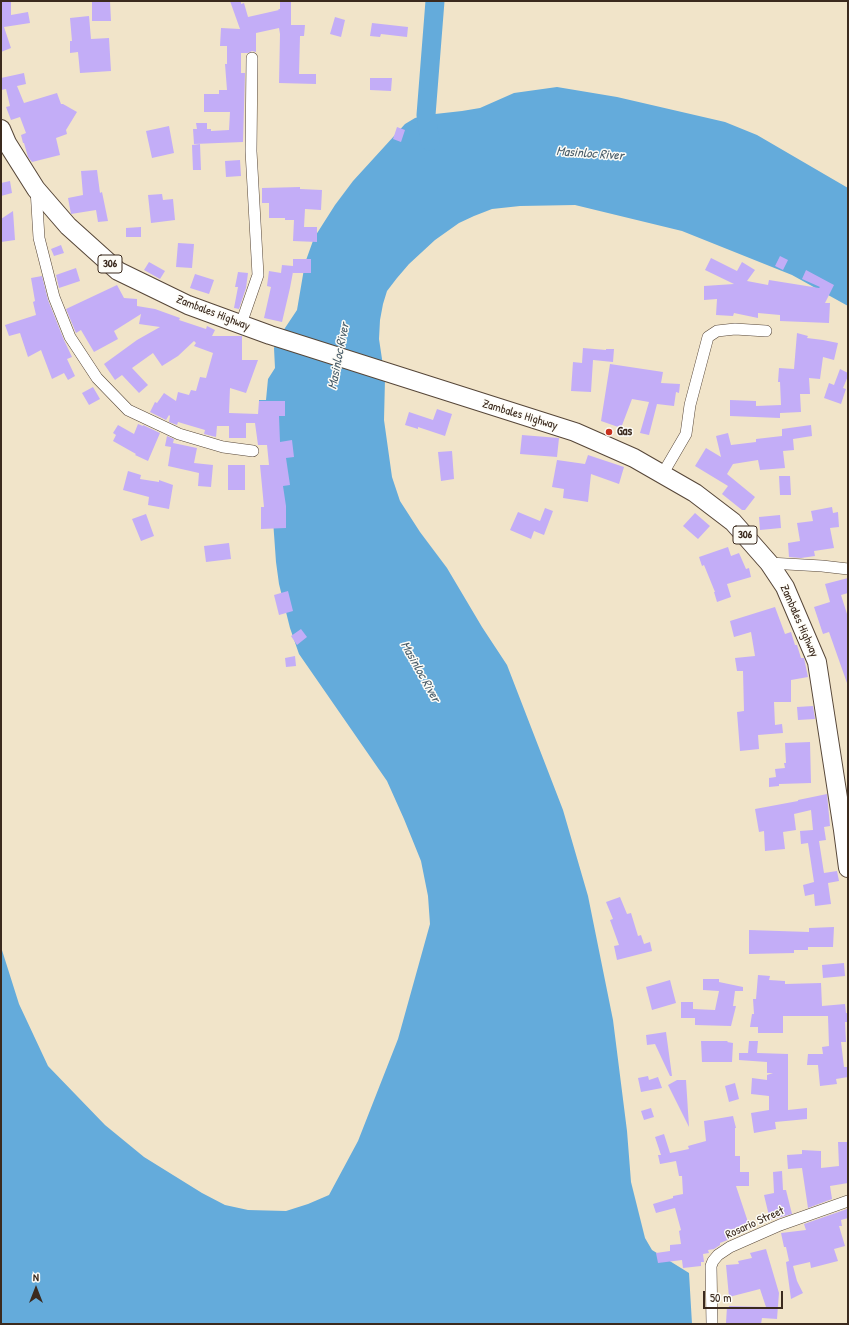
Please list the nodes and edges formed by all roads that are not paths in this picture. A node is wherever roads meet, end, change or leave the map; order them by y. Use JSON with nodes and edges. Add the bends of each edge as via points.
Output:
{"nodes":[{"id":1,"x":252,"y":58,"type":"dead end"},
{"id":2,"x":1,"y":129,"type":"edge"},
{"id":3,"x":36,"y":190,"type":"junction"},
{"id":4,"x":241,"y":324,"type":"junction"},
{"id":5,"x":766,"y":331,"type":"dead end"},
{"id":6,"x":253,"y":451,"type":"dead end"},
{"id":7,"x":662,"y":475,"type":"junction"},
{"id":8,"x":769,"y":563,"type":"junction"},
{"id":9,"x":848,"y":569,"type":"edge"},
{"id":10,"x":848,"y":868,"type":"edge"},
{"id":11,"x":848,"y":1201,"type":"edge"},
{"id":12,"x":712,"y":1324,"type":"edge"}],
"edges":[{"from":1,"to":4,"type":"street","via":[[251,151],[258,276]]},
{"from":2,"to":3,"type":"main road","name":"Zambales Highway","number":"306","via":[[7,144]]},
{"from":3,"to":4,"type":"main road","name":"Zambales Highway","number":"306","via":[[68,226],[118,271],[188,305]]},
{"from":3,"to":6,"type":"street","via":[[39,238],[54,297],[70,337],[97,378],[128,410],[179,434],[222,447]]},
{"from":4,"to":7,"type":"main road","name":"Zambales Highway","number":"306","via":[[426,386],[575,432],[634,458]]},
{"from":5,"to":7,"type":"street","via":[[736,329],[717,331],[708,337],[690,405],[686,434]]},
{"from":7,"to":8,"type":"main road","name":"Zambales Highway","number":"306","via":[[695,493],[733,522]]},
{"from":8,"to":9,"type":"street"},
{"from":8,"to":10,"type":"main road","name":"Zambales Highway","number":"306","via":[[785,587],[817,662]]},
{"from":11,"to":12,"type":"street","name":"Rosario Street","via":[[780,1225],[718,1255],[711,1266]]}]}
